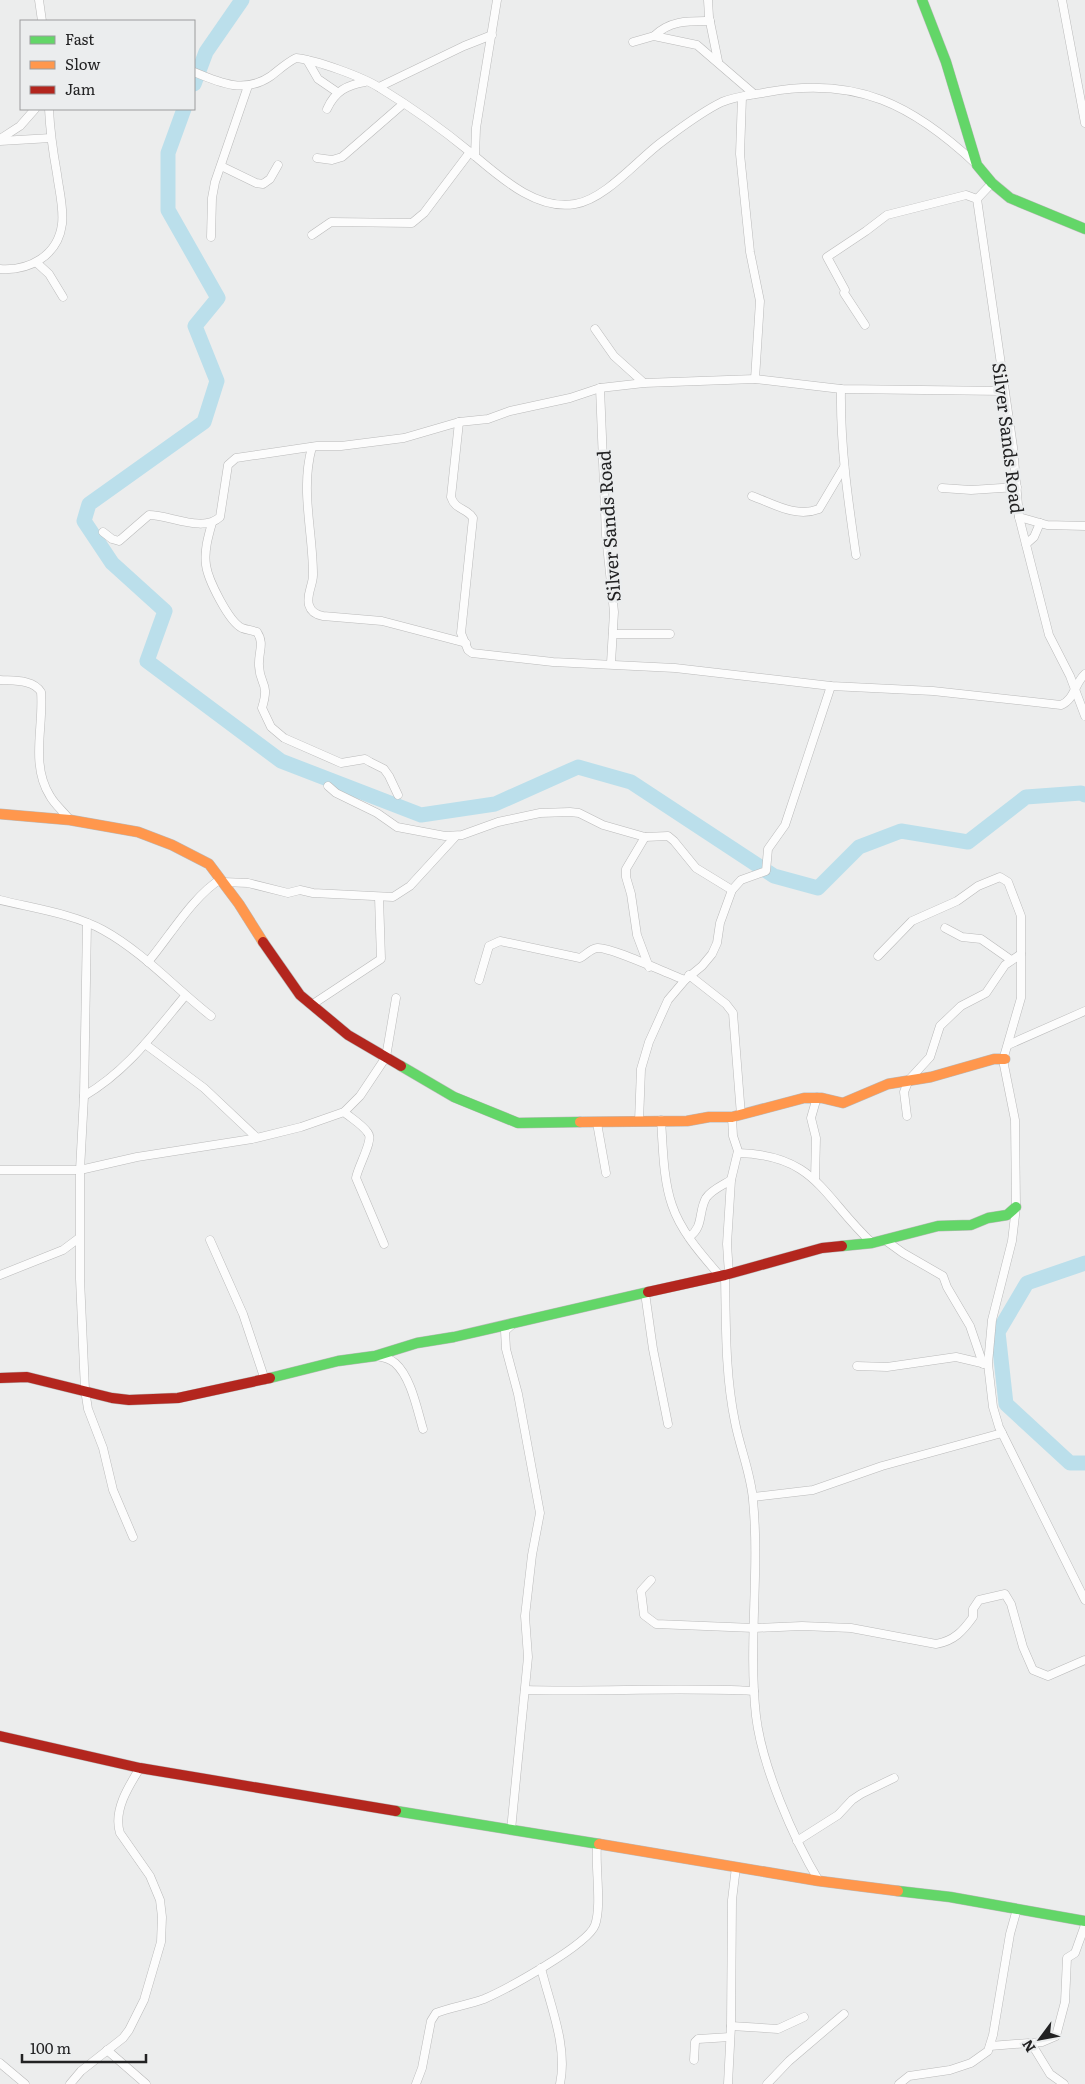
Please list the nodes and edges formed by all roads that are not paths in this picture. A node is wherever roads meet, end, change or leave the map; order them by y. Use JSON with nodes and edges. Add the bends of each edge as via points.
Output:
{"nodes":[{"id":1,"x":39,"y":0,"type":"edge"},
{"id":2,"x":497,"y":0,"type":"edge"},
{"id":3,"x":708,"y":0,"type":"edge"},
{"id":4,"x":922,"y":0,"type":"edge"},
{"id":5,"x":1062,"y":0,"type":"edge"},
{"id":6,"x":42,"y":20,"type":"edge"},
{"id":7,"x":710,"y":21,"type":"junction"},
{"id":8,"x":492,"y":35,"type":"junction"},
{"id":9,"x":654,"y":36,"type":"junction"},
{"id":10,"x":633,"y":42,"type":"dead end"},
{"id":11,"x":307,"y":60,"type":"junction"},
{"id":12,"x":719,"y":63,"type":"junction"},
{"id":13,"x":195,"y":72,"type":"edge"},
{"id":14,"x":366,"y":81,"type":"junction"},
{"id":15,"x":248,"y":86,"type":"junction"},
{"id":16,"x":379,"y":87,"type":"junction"},
{"id":17,"x":337,"y":92,"type":"junction"},
{"id":18,"x":754,"y":94,"type":"junction"},
{"id":19,"x":742,"y":96,"type":"junction"},
{"id":20,"x":403,"y":104,"type":"junction"},
{"id":21,"x":327,"y":109,"type":"dead end"},
{"id":22,"x":34,"y":110,"type":"edge"},
{"id":23,"x":49,"y":110,"type":"edge"},
{"id":24,"x":1085,"y":123,"type":"edge"},
{"id":25,"x":51,"y":138,"type":"junction"},
{"id":26,"x":0,"y":140,"type":"edge"},
{"id":27,"x":472,"y":154,"type":"junction"},
{"id":28,"x":317,"y":158,"type":"dead end"},
{"id":29,"x":278,"y":165,"type":"dead end"},
{"id":30,"x":977,"y":165,"type":"junction"},
{"id":31,"x":221,"y":166,"type":"junction"},
{"id":32,"x":992,"y":183,"type":"junction"},
{"id":33,"x":977,"y":199,"type":"junction"},
{"id":34,"x":1085,"y":229,"type":"edge"},
{"id":35,"x":312,"y":235,"type":"dead end"},
{"id":36,"x":211,"y":237,"type":"dead end"},
{"id":37,"x":37,"y":262,"type":"junction"},
{"id":38,"x":0,"y":269,"type":"edge"},
{"id":39,"x":63,"y":297,"type":"dead end"},
{"id":40,"x":865,"y":325,"type":"dead end"},
{"id":41,"x":595,"y":328,"type":"dead end"},
{"id":42,"x":755,"y":379,"type":"junction"},
{"id":43,"x":644,"y":383,"type":"junction"},
{"id":44,"x":600,"y":388,"type":"junction"},
{"id":45,"x":841,"y":388,"type":"junction"},
{"id":46,"x":1004,"y":391,"type":"junction"},
{"id":47,"x":459,"y":422,"type":"junction"},
{"id":48,"x":312,"y":447,"type":"junction"},
{"id":49,"x":844,"y":467,"type":"junction"},
{"id":50,"x":1017,"y":487,"type":"junction"},
{"id":51,"x":942,"y":488,"type":"dead end"},
{"id":52,"x":752,"y":496,"type":"dead end"},
{"id":53,"x":1019,"y":517,"type":"junction"},
{"id":54,"x":212,"y":523,"type":"junction"},
{"id":55,"x":1040,"y":523,"type":"junction"},
{"id":56,"x":1085,"y":526,"type":"edge"},
{"id":57,"x":103,"y":532,"type":"dead end"},
{"id":58,"x":1026,"y":544,"type":"junction"},
{"id":59,"x":856,"y":555,"type":"dead end"},
{"id":60,"x":613,"y":634,"type":"junction"},
{"id":61,"x":670,"y":634,"type":"dead end"},
{"id":62,"x":467,"y":646,"type":"junction"},
{"id":63,"x":611,"y":663,"type":"junction"},
{"id":64,"x":1085,"y":674,"type":"edge"},
{"id":65,"x":0,"y":680,"type":"edge"},
{"id":66,"x":830,"y":686,"type":"junction"},
{"id":67,"x":1076,"y":690,"type":"junction"},
{"id":68,"x":1085,"y":716,"type":"edge"},
{"id":69,"x":328,"y":786,"type":"dead end"},
{"id":70,"x":398,"y":795,"type":"dead end"},
{"id":71,"x":0,"y":814,"type":"edge"},
{"id":72,"x":70,"y":820,"type":"junction"},
{"id":73,"x":455,"y":837,"type":"junction"},
{"id":74,"x":645,"y":837,"type":"junction"},
{"id":75,"x":222,"y":880,"type":"junction"},
{"id":76,"x":732,"y":890,"type":"junction"},
{"id":77,"x":379,"y":897,"type":"junction"},
{"id":78,"x":0,"y":900,"type":"edge"},
{"id":79,"x":87,"y":923,"type":"junction"},
{"id":80,"x":945,"y":928,"type":"dead end"},
{"id":81,"x":1021,"y":954,"type":"junction"},
{"id":82,"x":878,"y":956,"type":"dead end"},
{"id":83,"x":1011,"y":960,"type":"junction"},
{"id":84,"x":148,"y":962,"type":"junction"},
{"id":85,"x":649,"y":967,"type":"junction"},
{"id":86,"x":687,"y":977,"type":"junction"},
{"id":87,"x":480,"y":980,"type":"dead end"},
{"id":88,"x":185,"y":996,"type":"junction"},
{"id":89,"x":396,"y":998,"type":"dead end"},
{"id":90,"x":313,"y":1004,"type":"junction"},
{"id":91,"x":1085,"y":1011,"type":"edge"},
{"id":92,"x":211,"y":1016,"type":"dead end"},
{"id":93,"x":145,"y":1044,"type":"junction"},
{"id":94,"x":1008,"y":1045,"type":"junction"},
{"id":95,"x":386,"y":1058,"type":"junction"},
{"id":96,"x":1005,"y":1059,"type":"junction"},
{"id":97,"x":908,"y":1082,"type":"junction"},
{"id":98,"x":84,"y":1096,"type":"junction"},
{"id":99,"x":817,"y":1097,"type":"junction"},
{"id":100,"x":344,"y":1112,"type":"junction"},
{"id":101,"x":737,"y":1116,"type":"junction"},
{"id":102,"x":907,"y":1116,"type":"dead end"},
{"id":103,"x":661,"y":1120,"type":"junction"},
{"id":104,"x":639,"y":1121,"type":"junction"},
{"id":105,"x":597,"y":1123,"type":"junction"},
{"id":106,"x":256,"y":1137,"type":"junction"},
{"id":107,"x":738,"y":1153,"type":"junction"},
{"id":108,"x":0,"y":1170,"type":"edge"},
{"id":109,"x":80,"y":1170,"type":"junction"},
{"id":110,"x":606,"y":1173,"type":"dead end"},
{"id":111,"x":731,"y":1180,"type":"junction"},
{"id":112,"x":815,"y":1180,"type":"junction"},
{"id":113,"x":1016,"y":1207,"type":"junction"},
{"id":114,"x":689,"y":1237,"type":"junction"},
{"id":115,"x":79,"y":1238,"type":"junction"},
{"id":116,"x":210,"y":1240,"type":"dead end"},
{"id":117,"x":885,"y":1240,"type":"junction"},
{"id":118,"x":872,"y":1243,"type":"junction"},
{"id":119,"x":384,"y":1244,"type":"dead end"},
{"id":120,"x":0,"y":1275,"type":"edge"},
{"id":121,"x":725,"y":1275,"type":"junction"},
{"id":122,"x":645,"y":1293,"type":"junction"},
{"id":123,"x":515,"y":1322,"type":"junction"},
{"id":124,"x":375,"y":1356,"type":"junction"},
{"id":125,"x":986,"y":1364,"type":"junction"},
{"id":126,"x":857,"y":1366,"type":"dead end"},
{"id":127,"x":0,"y":1378,"type":"edge"},
{"id":128,"x":265,"y":1380,"type":"junction"},
{"id":129,"x":85,"y":1390,"type":"junction"},
{"id":130,"x":668,"y":1424,"type":"dead end"},
{"id":131,"x":423,"y":1429,"type":"dead end"},
{"id":132,"x":1002,"y":1433,"type":"junction"},
{"id":133,"x":753,"y":1497,"type":"junction"},
{"id":134,"x":134,"y":1537,"type":"dead end"},
{"id":135,"x":651,"y":1580,"type":"dead end"},
{"id":136,"x":1084,"y":1594,"type":"edge"},
{"id":137,"x":754,"y":1628,"type":"junction"},
{"id":138,"x":1085,"y":1660,"type":"edge"},
{"id":139,"x":525,"y":1690,"type":"junction"},
{"id":140,"x":754,"y":1691,"type":"junction"},
{"id":141,"x":0,"y":1736,"type":"edge"},
{"id":142,"x":140,"y":1768,"type":"junction"},
{"id":143,"x":894,"y":1778,"type":"dead end"},
{"id":144,"x":511,"y":1830,"type":"junction"},
{"id":145,"x":797,"y":1840,"type":"junction"},
{"id":146,"x":597,"y":1844,"type":"junction"},
{"id":147,"x":736,"y":1867,"type":"junction"},
{"id":148,"x":819,"y":1881,"type":"junction"},
{"id":149,"x":1017,"y":1909,"type":"junction"},
{"id":150,"x":1085,"y":1921,"type":"edge"},
{"id":151,"x":1085,"y":1925,"type":"edge"},
{"id":152,"x":541,"y":1968,"type":"junction"},
{"id":153,"x":844,"y":2014,"type":"dead end"},
{"id":154,"x":804,"y":2017,"type":"dead end"},
{"id":155,"x":731,"y":2026,"type":"junction"},
{"id":156,"x":730,"y":2037,"type":"junction"},
{"id":157,"x":1031,"y":2043,"type":"junction"},
{"id":158,"x":990,"y":2046,"type":"junction"},
{"id":159,"x":107,"y":2050,"type":"junction"},
{"id":160,"x":694,"y":2060,"type":"dead end"},
{"id":161,"x":0,"y":2063,"type":"edge"},
{"id":162,"x":775,"y":2080,"type":"edge"},
{"id":163,"x":25,"y":2084,"type":"edge"},
{"id":164,"x":70,"y":2084,"type":"edge"},
{"id":165,"x":146,"y":2084,"type":"edge"},
{"id":166,"x":416,"y":2084,"type":"edge"},
{"id":167,"x":560,"y":2084,"type":"edge"},
{"id":168,"x":728,"y":2084,"type":"edge"},
{"id":169,"x":767,"y":2084,"type":"edge"},
{"id":170,"x":899,"y":2084,"type":"edge"},
{"id":171,"x":1064,"y":2084,"type":"edge"}],
"edges":[{"from":1,"to":6,"type":"street"},
{"from":2,"to":8,"type":"street"},
{"from":3,"to":7,"type":"street"},
{"from":4,"to":30,"type":"street","via":[[946,62]]},
{"from":5,"to":24,"type":"street"},
{"from":7,"to":9,"type":"street","via":[[678,22]]},
{"from":7,"to":12,"type":"street"},
{"from":8,"to":16,"type":"street"},
{"from":8,"to":27,"type":"street"},
{"from":9,"to":10,"type":"street"},
{"from":9,"to":12,"type":"street","via":[[697,45]]},
{"from":11,"to":14,"type":"street"},
{"from":11,"to":15,"type":"street","via":[[296,58],[269,78]]},
{"from":11,"to":17,"type":"street","via":[[318,79]]},
{"from":12,"to":18,"type":"street"},
{"from":13,"to":15,"type":"street","via":[[235,87]]},
{"from":14,"to":16,"type":"street"},
{"from":14,"to":17,"type":"street","via":[[351,84]]},
{"from":15,"to":31,"type":"street"},
{"from":16,"to":20,"type":"street"},
{"from":17,"to":21,"type":"street"},
{"from":18,"to":19,"type":"street"},
{"from":18,"to":30,"type":"street","via":[[795,87],[849,90],[889,101],[945,135]]},
{"from":19,"to":27,"type":"street","via":[[709,109],[662,141],[596,197],[575,204],[557,204],[535,198],[486,167]]},
{"from":19,"to":42,"type":"street","via":[[740,154],[750,252],[760,301]]},
{"from":20,"to":27,"type":"street"},
{"from":20,"to":28,"type":"street","via":[[342,157],[332,160]]},
{"from":22,"to":26,"type":"street","via":[[20,126]]},
{"from":23,"to":25,"type":"street"},
{"from":25,"to":26,"type":"street"},
{"from":25,"to":37,"type":"street","via":[[62,224],[59,238]]},
{"from":27,"to":35,"type":"street","via":[[412,223],[331,222]]},
{"from":29,"to":31,"type":"street","via":[[263,184],[256,184]]},
{"from":30,"to":32,"type":"street"},
{"from":31,"to":36,"type":"street","via":[[212,198]]},
{"from":32,"to":33,"type":"street"},
{"from":32,"to":34,"type":"street","via":[[1010,198]]},
{"from":33,"to":40,"type":"street","via":[[966,195],[887,215],[827,257],[844,293]]},
{"from":33,"to":46,"type":"street","name":"Silver Sands Road"},
{"from":37,"to":38,"type":"street","via":[[16,270]]},
{"from":37,"to":39,"type":"street"},
{"from":41,"to":43,"type":"street","via":[[614,356]]},
{"from":42,"to":43,"type":"street"},
{"from":42,"to":45,"type":"street"},
{"from":43,"to":44,"type":"street"},
{"from":44,"to":47,"type":"street","via":[[488,419]]},
{"from":44,"to":60,"type":"street","name":"Silver Sands Road","via":[[602,467],[614,602]]},
{"from":45,"to":46,"type":"street"},
{"from":45,"to":49,"type":"street"},
{"from":46,"to":50,"type":"street","name":"Silver Sands Road"},
{"from":47,"to":48,"type":"street","via":[[404,438]]},
{"from":47,"to":62,"type":"street","via":[[451,497],[455,505],[471,515],[473,521],[461,633]]},
{"from":48,"to":54,"type":"street","via":[[230,461],[220,517]]},
{"from":48,"to":62,"type":"street","via":[[306,484],[313,572],[308,598],[310,609],[323,616],[382,621]]},
{"from":49,"to":52,"type":"street","via":[[819,509],[813,512],[794,512]]},
{"from":49,"to":59,"type":"street"},
{"from":50,"to":51,"type":"street"},
{"from":50,"to":53,"type":"street","name":"Silver Sands Road"},
{"from":53,"to":55,"type":"street"},
{"from":53,"to":58,"type":"street","name":"Silver Sands Road"},
{"from":54,"to":57,"type":"street","via":[[149,515],[120,541],[112,540]]},
{"from":54,"to":70,"type":"street","via":[[207,542],[207,570],[221,602],[236,623],[257,632],[262,640],[259,666],[266,695],[262,708],[271,727],[284,738],[341,763],[365,760],[384,769]]},
{"from":55,"to":56,"type":"street"},
{"from":55,"to":58,"type":"street","via":[[1034,537]]},
{"from":58,"to":67,"type":"street","name":"Silver Sands Road","via":[[1049,634]]},
{"from":60,"to":61,"type":"street"},
{"from":60,"to":63,"type":"street","name":"Silver Sands Road"},
{"from":62,"to":63,"type":"street","via":[[477,655]]},
{"from":63,"to":66,"type":"street"},
{"from":64,"to":67,"type":"street"},
{"from":65,"to":72,"type":"street","via":[[27,682],[36,685],[41,692],[40,769],[48,794]]},
{"from":66,"to":67,"type":"street","via":[[933,691],[1061,705],[1069,702]]},
{"from":66,"to":76,"type":"street","via":[[785,825],[768,849],[766,870],[742,880]]},
{"from":67,"to":68,"type":"street","name":"Silver Sands Road"},
{"from":69,"to":73,"type":"street","via":[[397,827]]},
{"from":71,"to":72,"type":"street"},
{"from":72,"to":75,"type":"street","via":[[138,832],[172,845],[209,864]]},
{"from":73,"to":74,"type":"street","via":[[513,818],[570,812]]},
{"from":73,"to":77,"type":"street","via":[[403,892],[393,897]]},
{"from":74,"to":76,"type":"street","via":[[668,836],[696,868]]},
{"from":74,"to":85,"type":"street","via":[[626,869],[626,877],[637,935]]},
{"from":75,"to":77,"type":"street","via":[[257,884],[288,893],[300,890]]},
{"from":75,"to":84,"type":"street","via":[[211,885],[201,896]]},
{"from":75,"to":90,"type":"street","via":[[293,988]]},
{"from":76,"to":86,"type":"street","via":[[715,949],[702,966]]},
{"from":77,"to":90,"type":"street","via":[[381,958]]},
{"from":78,"to":79,"type":"street"},
{"from":79,"to":84,"type":"street","via":[[127,944]]},
{"from":79,"to":98,"type":"street"},
{"from":80,"to":83,"type":"street","via":[[962,937],[981,939]]},
{"from":81,"to":82,"type":"street","via":[[1021,916],[1004,877],[978,886],[958,901],[912,921]]},
{"from":81,"to":83,"type":"street"},
{"from":81,"to":94,"type":"street","via":[[1021,998]]},
{"from":83,"to":97,"type":"street","via":[[986,993],[961,1006],[940,1026],[930,1057]]},
{"from":84,"to":88,"type":"street"},
{"from":85,"to":86,"type":"street"},
{"from":85,"to":87,"type":"street","via":[[599,947],[580,958],[496,941],[486,952]]},
{"from":86,"to":101,"type":"street","via":[[726,1004],[733,1013],[737,1045]]},
{"from":86,"to":104,"type":"street","via":[[668,1000],[649,1042],[641,1068]]},
{"from":88,"to":92,"type":"street"},
{"from":88,"to":93,"type":"street"},
{"from":89,"to":95,"type":"street"},
{"from":90,"to":95,"type":"street","via":[[348,1034]]},
{"from":91,"to":94,"type":"street"},
{"from":93,"to":98,"type":"street","via":[[115,1076]]},
{"from":93,"to":106,"type":"street","via":[[204,1088]]},
{"from":94,"to":96,"type":"street"},
{"from":95,"to":100,"type":"street","via":[[360,1096]]},
{"from":95,"to":105,"type":"street","via":[[454,1097],[507,1120],[536,1124]]},
{"from":96,"to":97,"type":"street","via":[[994,1059]]},
{"from":96,"to":113,"type":"street","via":[[1015,1120]]},
{"from":97,"to":99,"type":"street","via":[[888,1084],[851,1101],[837,1102]]},
{"from":97,"to":102,"type":"street","via":[[904,1092]]},
{"from":98,"to":109,"type":"street"},
{"from":99,"to":101,"type":"street","via":[[795,1099]]},
{"from":99,"to":112,"type":"street","via":[[811,1118],[816,1138]]},
{"from":100,"to":106,"type":"street","via":[[301,1127]]},
{"from":100,"to":119,"type":"street","via":[[370,1137],[371,1142],[357,1167],[356,1178]]},
{"from":101,"to":103,"type":"street"},
{"from":101,"to":107,"type":"street","via":[[733,1136]]},
{"from":103,"to":104,"type":"street"},
{"from":103,"to":114,"type":"street","via":[[671,1203]]},
{"from":104,"to":105,"type":"street"},
{"from":105,"to":110,"type":"street"},
{"from":106,"to":109,"type":"street"},
{"from":107,"to":111,"type":"street"},
{"from":107,"to":112,"type":"street","via":[[763,1153],[782,1159],[805,1170]]},
{"from":108,"to":109,"type":"street"},
{"from":109,"to":115,"type":"street"},
{"from":111,"to":114,"type":"street","via":[[706,1199],[699,1227]]},
{"from":111,"to":121,"type":"street"},
{"from":112,"to":118,"type":"street"},
{"from":113,"to":117,"type":"street","via":[[1008,1215],[971,1225],[938,1226]]},
{"from":113,"to":125,"type":"street"},
{"from":114,"to":121,"type":"street"},
{"from":115,"to":120,"type":"street","via":[[64,1250]]},
{"from":115,"to":129,"type":"street"},
{"from":116,"to":128,"type":"street","via":[[240,1307]]},
{"from":117,"to":118,"type":"street"},
{"from":117,"to":125,"type":"street","via":[[943,1276]]},
{"from":118,"to":121,"type":"street","via":[[822,1248]]},
{"from":121,"to":122,"type":"street"},
{"from":121,"to":133,"type":"street","via":[[726,1348],[735,1421]]},
{"from":122,"to":123,"type":"street"},
{"from":122,"to":130,"type":"street"},
{"from":123,"to":124,"type":"street","via":[[416,1343]]},
{"from":123,"to":139,"type":"street","via":[[505,1331],[506,1349],[518,1394],[540,1513],[526,1616],[528,1657]]},
{"from":124,"to":128,"type":"street","via":[[338,1361]]},
{"from":124,"to":131,"type":"street","via":[[388,1358],[396,1364],[406,1380]]},
{"from":125,"to":126,"type":"street","via":[[956,1357],[886,1367]]},
{"from":125,"to":132,"type":"street","via":[[993,1407]]},
{"from":127,"to":129,"type":"street","via":[[26,1377]]},
{"from":128,"to":129,"type":"street","via":[[151,1400],[112,1398]]},
{"from":129,"to":134,"type":"street","via":[[113,1490]]},
{"from":132,"to":133,"type":"street","via":[[882,1466],[813,1490]]},
{"from":132,"to":136,"type":"street"},
{"from":133,"to":137,"type":"street"},
{"from":135,"to":137,"type":"street","via":[[641,1591],[644,1615],[651,1622]]},
{"from":137,"to":138,"type":"street","via":[[851,1628],[936,1644],[963,1631],[979,1600],[1005,1594],[1033,1670],[1048,1676]]},
{"from":137,"to":140,"type":"street"},
{"from":139,"to":140,"type":"street","via":[[692,1688]]},
{"from":139,"to":144,"type":"street"},
{"from":140,"to":145,"type":"street","via":[[762,1748]]},
{"from":141,"to":142,"type":"street"},
{"from":142,"to":144,"type":"street"},
{"from":142,"to":159,"type":"street","via":[[127,1790],[118,1826],[150,1876],[160,1900],[161,1942],[135,2019],[123,2038]]},
{"from":143,"to":145,"type":"street","via":[[861,1794],[838,1815]]},
{"from":144,"to":146,"type":"street"},
{"from":145,"to":148,"type":"street"},
{"from":146,"to":147,"type":"street"},
{"from":146,"to":152,"type":"street","via":[[595,1925],[586,1938]]},
{"from":147,"to":148,"type":"street"},
{"from":147,"to":155,"type":"street","via":[[732,1900]]},
{"from":148,"to":149,"type":"street","via":[[950,1897]]},
{"from":149,"to":150,"type":"street"},
{"from":149,"to":158,"type":"street"},
{"from":151,"to":157,"type":"street","via":[[1075,1953],[1067,1958],[1065,2002],[1056,2036]]},
{"from":152,"to":166,"type":"street","via":[[485,1998],[436,2012]]},
{"from":152,"to":167,"type":"street","via":[[558,2032]]},
{"from":153,"to":162,"type":"street"},
{"from":154,"to":155,"type":"street","via":[[778,2029]]},
{"from":155,"to":156,"type":"street"},
{"from":156,"to":160,"type":"street","via":[[698,2039]]},
{"from":156,"to":168,"type":"street"},
{"from":157,"to":158,"type":"street"},
{"from":157,"to":171,"type":"street","via":[[1050,2074]]},
{"from":158,"to":170,"type":"street","via":[[972,2062],[950,2070],[908,2076]]},
{"from":159,"to":164,"type":"street"},
{"from":159,"to":165,"type":"street"},
{"from":161,"to":163,"type":"street"},
{"from":162,"to":169,"type":"street"}]}
